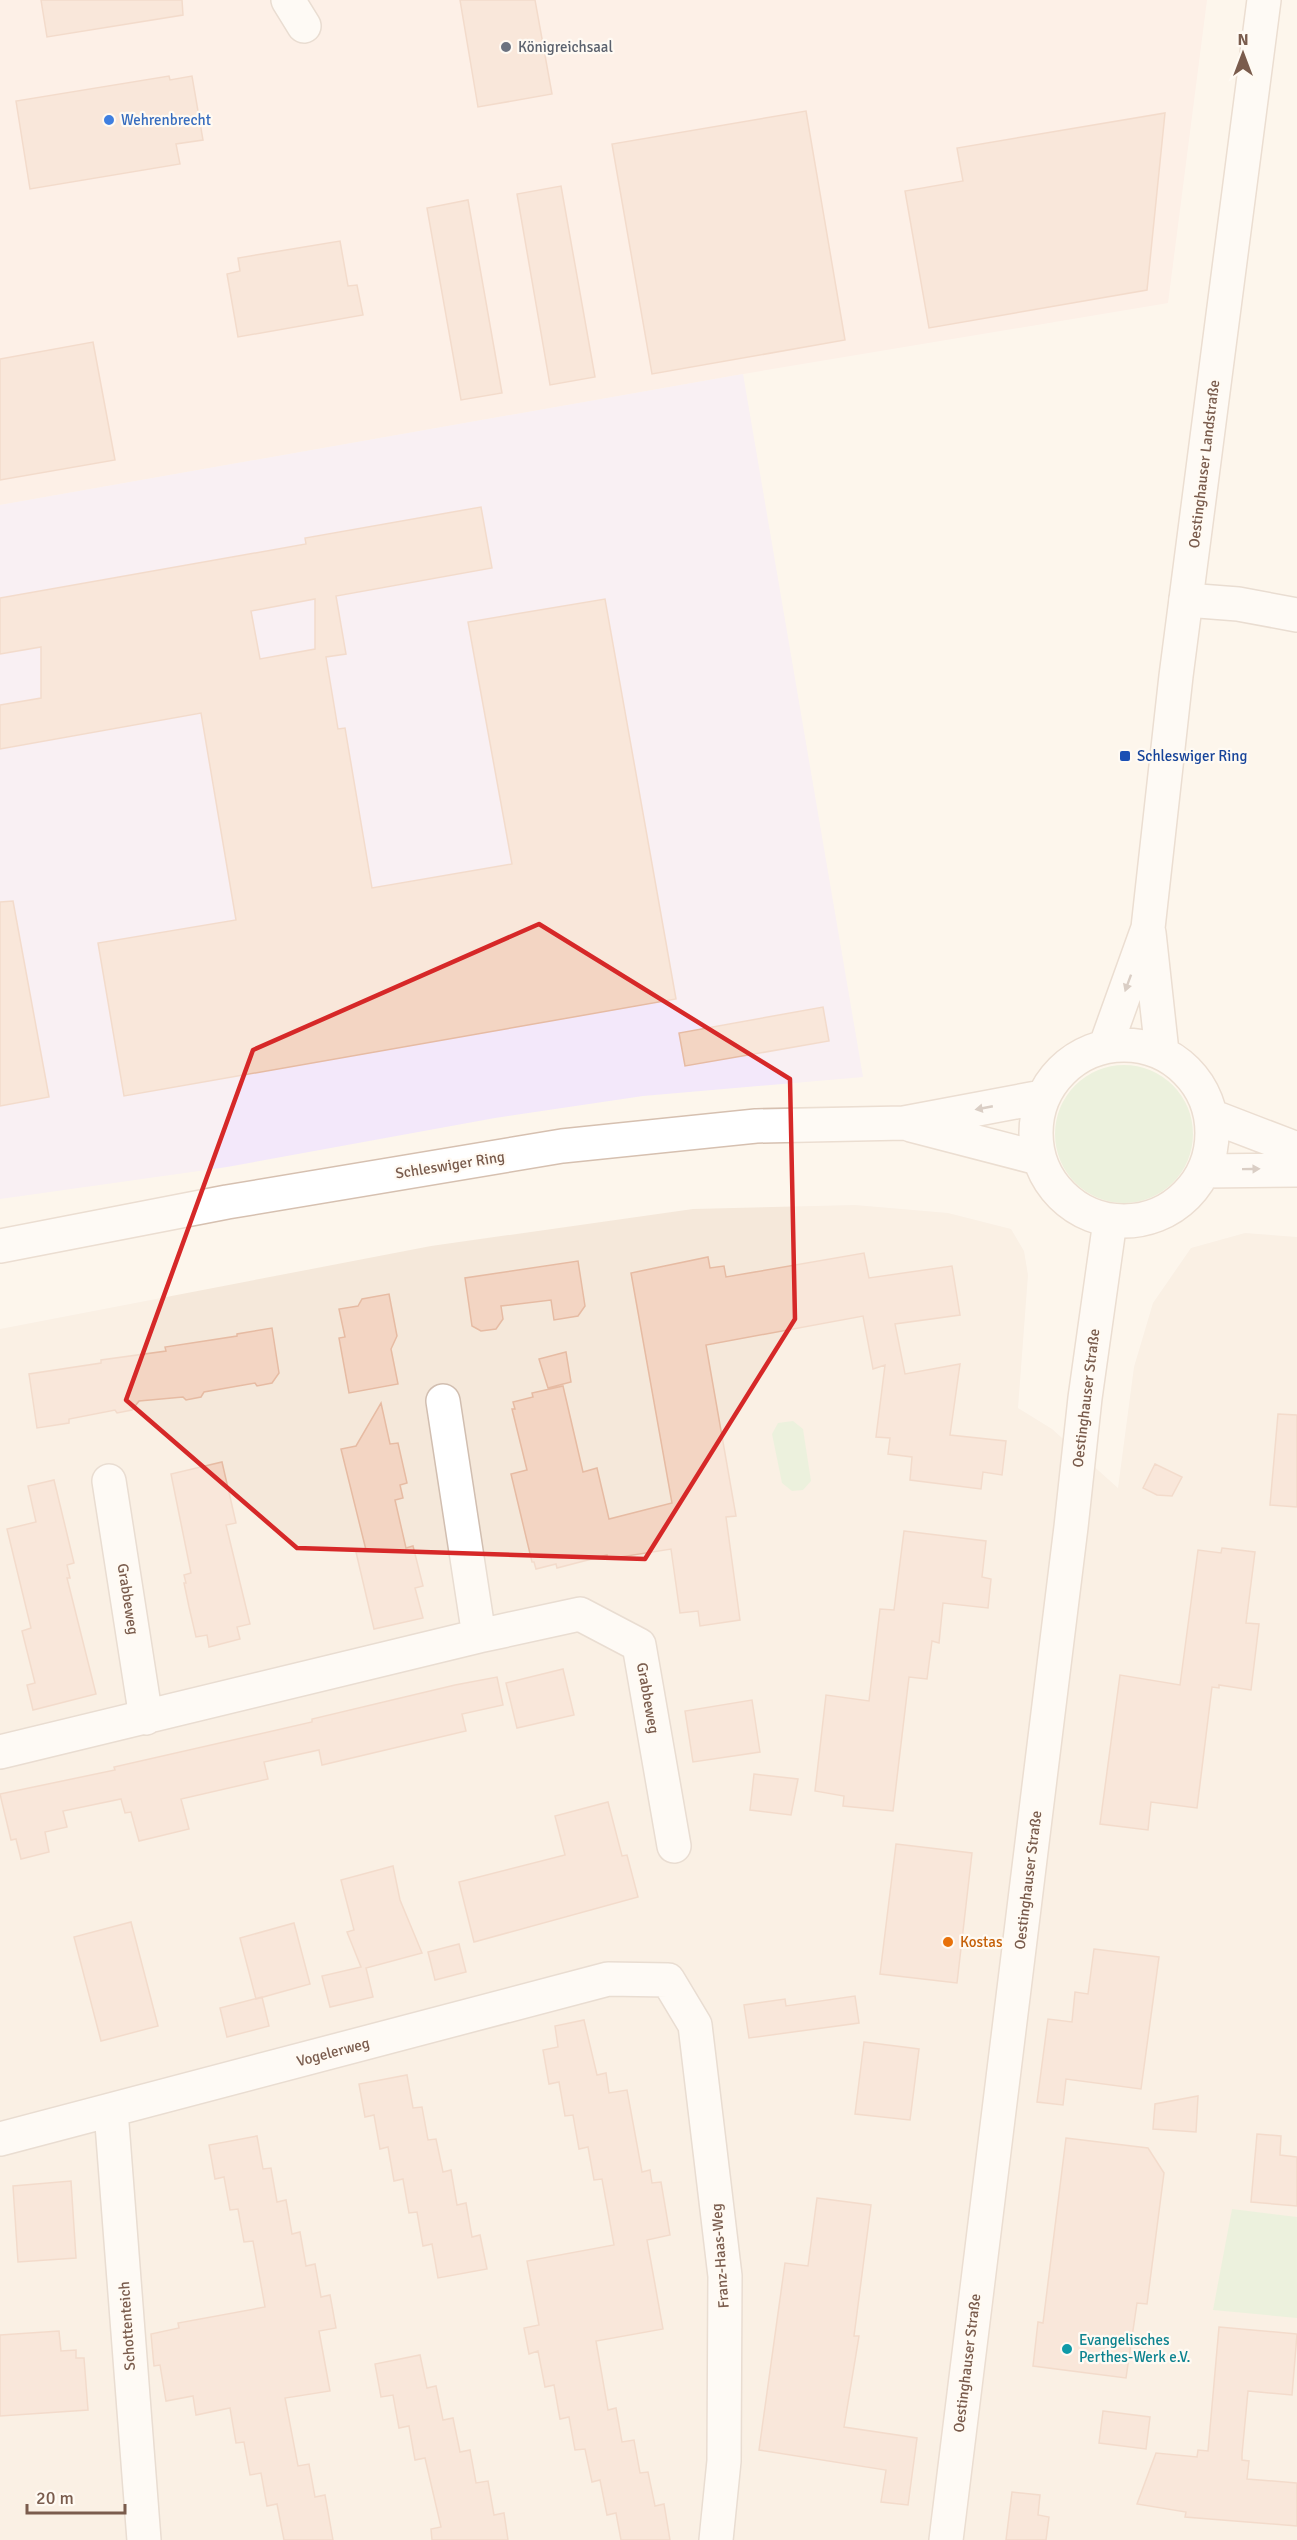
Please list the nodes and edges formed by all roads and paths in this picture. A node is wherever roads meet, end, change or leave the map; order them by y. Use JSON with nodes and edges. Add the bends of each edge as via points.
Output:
{"nodes":[{"id":1,"x":1264,"y":0,"type":"edge"},
{"id":2,"x":1186,"y":600,"type":"junction"},
{"id":3,"x":1297,"y":615,"type":"edge"},
{"id":4,"x":1148,"y":928,"type":"junction"},
{"id":5,"x":1106,"y":1046,"type":"junction"},
{"id":6,"x":1162,"y":1052,"type":"junction"},
{"id":7,"x":1042,"y":1097,"type":"junction"},
{"id":8,"x":1211,"y":1116,"type":"junction"},
{"id":9,"x":904,"y":1123,"type":"junction"},
{"id":10,"x":1297,"y":1149,"type":"edge"},
{"id":11,"x":1038,"y":1158,"type":"junction"},
{"id":12,"x":1297,"y":1170,"type":"edge"},
{"id":13,"x":1205,"y":1171,"type":"junction"},
{"id":14,"x":1110,"y":1221,"type":"junction"},
{"id":15,"x":0,"y":1246,"type":"edge"},
{"id":16,"x":442,"y":1401,"type":"dead end"},
{"id":17,"x":109,"y":1481,"type":"dead end"},
{"id":18,"x":479,"y":1636,"type":"junction"},
{"id":19,"x":146,"y":1718,"type":"junction"},
{"id":20,"x":0,"y":1752,"type":"edge"},
{"id":21,"x":674,"y":1846,"type":"dead end"},
{"id":22,"x":668,"y":1980,"type":"joint"},
{"id":23,"x":111,"y":2111,"type":"junction"},
{"id":24,"x":0,"y":2139,"type":"edge"},
{"id":25,"x":144,"y":2540,"type":"edge"},
{"id":26,"x":716,"y":2540,"type":"edge"},
{"id":27,"x":946,"y":2540,"type":"edge"}],
"edges":[{"from":1,"to":2,"type":"street","name":"Oestinghauser Landstraße"},
{"from":2,"to":3,"type":"street"},
{"from":2,"to":4,"type":"street","name":"Oestinghauser Landstraße"},
{"from":4,"to":5,"type":"street","name":"Oestinghauser Landstraße","one_way":true},
{"from":4,"to":6,"type":"street","name":"Oestinghauser Landstraße"},
{"from":5,"to":6,"type":"street","via":[[1135,1044]]},
{"from":5,"to":7,"type":"street","via":[[1072,1061],[1057,1073]]},
{"from":6,"to":8,"type":"street","via":[[1184,1068],[1202,1089]]},
{"from":7,"to":9,"type":"street","name":"Schleswiger Ring","one_way":true},
{"from":7,"to":11,"type":"street","via":[[1035,1124]]},
{"from":8,"to":10,"type":"street"},
{"from":8,"to":13,"type":"street","via":[[1212,1143]]},
{"from":9,"to":11,"type":"street","name":"Schleswiger Ring"},
{"from":9,"to":15,"type":"street","name":"Schleswiger Ring","via":[[756,1126],[562,1146],[227,1202]]},
{"from":11,"to":14,"type":"street","via":[[1053,1187],[1078,1210]]},
{"from":13,"to":12,"type":"street","one_way":true},
{"from":13,"to":14,"type":"street","via":[[1189,1194],[1166,1211],[1139,1220]]},
{"from":14,"to":27,"type":"street","name":"Oestinghauser Straße","via":[[1084,1398]]},
{"from":16,"to":18,"type":"street"},
{"from":17,"to":19,"type":"street","name":"Grabbeweg"},
{"from":18,"to":19,"type":"street","name":"Grabbeweg"},
{"from":18,"to":21,"type":"street","name":"Grabbeweg","via":[[580,1614],[639,1645]]},
{"from":19,"to":20,"type":"street","name":"Grabbeweg"},
{"from":22,"to":23,"type":"street","name":"Vogelerweg","via":[[608,1979]]},
{"from":22,"to":26,"type":"street","name":"Franz-Haas-Weg","via":[[695,2025],[725,2276],[724,2461]]},
{"from":23,"to":24,"type":"street","name":"Vogelerweg"},
{"from":23,"to":25,"type":"street","name":"Schottenteich"}]}
